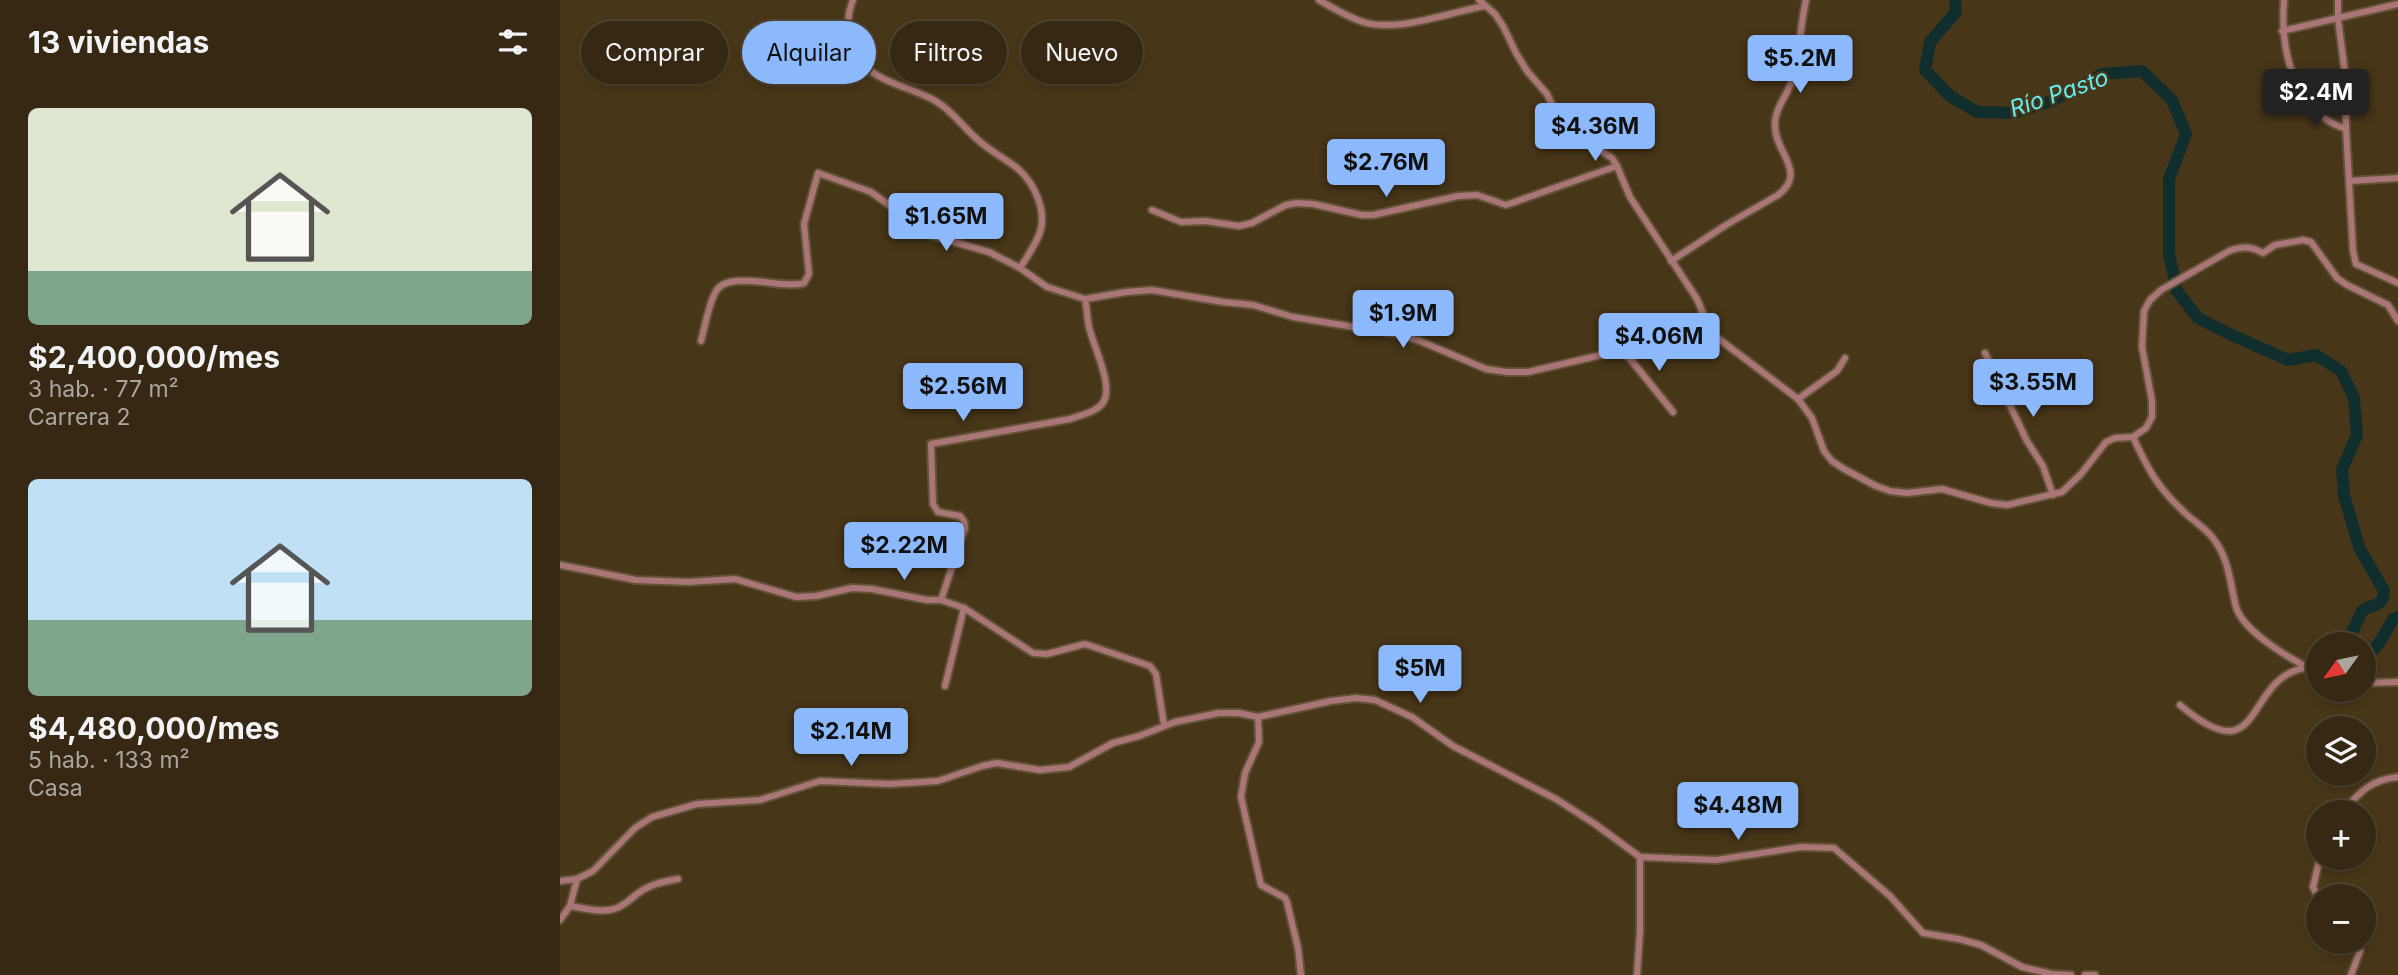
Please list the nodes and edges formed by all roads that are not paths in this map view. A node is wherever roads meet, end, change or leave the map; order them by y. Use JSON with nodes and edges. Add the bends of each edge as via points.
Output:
{"nodes":[{"id":1,"x":853,"y":0,"type":"edge"},
{"id":2,"x":1319,"y":0,"type":"edge"},
{"id":3,"x":1479,"y":0,"type":"edge"},
{"id":4,"x":1806,"y":0,"type":"edge"},
{"id":5,"x":2284,"y":0,"type":"edge"},
{"id":6,"x":2338,"y":0,"type":"edge"},
{"id":7,"x":2398,"y":4,"type":"edge"},
{"id":8,"x":1485,"y":6,"type":"junction"},
{"id":9,"x":2338,"y":19,"type":"junction"},
{"id":10,"x":2282,"y":31,"type":"junction"},
{"id":11,"x":2346,"y":129,"type":"junction"},
{"id":12,"x":1617,"y":166,"type":"junction"},
{"id":13,"x":2398,"y":178,"type":"edge"},
{"id":14,"x":2349,"y":181,"type":"junction"},
{"id":15,"x":1152,"y":210,"type":"dead end"},
{"id":16,"x":1671,"y":261,"type":"junction"},
{"id":17,"x":1020,"y":268,"type":"junction"},
{"id":18,"x":2398,"y":283,"type":"edge"},
{"id":19,"x":1085,"y":299,"type":"junction"},
{"id":20,"x":2398,"y":321,"type":"edge"},
{"id":21,"x":1711,"y":333,"type":"junction"},
{"id":22,"x":701,"y":341,"type":"dead end"},
{"id":23,"x":1623,"y":350,"type":"junction"},
{"id":24,"x":1985,"y":353,"type":"dead end"},
{"id":25,"x":1845,"y":358,"type":"dead end"},
{"id":26,"x":1798,"y":398,"type":"junction"},
{"id":27,"x":1673,"y":412,"type":"dead end"},
{"id":28,"x":2133,"y":437,"type":"junction"},
{"id":29,"x":2053,"y":495,"type":"junction"},
{"id":30,"x":560,"y":565,"type":"edge"},
{"id":31,"x":942,"y":600,"type":"junction"},
{"id":32,"x":964,"y":608,"type":"junction"},
{"id":33,"x":2306,"y":666,"type":"edge"},
{"id":34,"x":2306,"y":667,"type":"edge"},
{"id":35,"x":2398,"y":682,"type":"edge"},
{"id":36,"x":2376,"y":683,"type":"edge"},
{"id":37,"x":945,"y":686,"type":"dead end"},
{"id":38,"x":2180,"y":705,"type":"dead end"},
{"id":39,"x":1258,"y":718,"type":"junction"},
{"id":40,"x":1164,"y":725,"type":"junction"},
{"id":41,"x":2398,"y":777,"type":"edge"},
{"id":42,"x":2353,"y":800,"type":"edge"},
{"id":43,"x":1640,"y":857,"type":"junction"},
{"id":44,"x":576,"y":879,"type":"junction"},
{"id":45,"x":678,"y":879,"type":"dead end"},
{"id":46,"x":560,"y":881,"type":"edge"},
{"id":47,"x":570,"y":906,"type":"junction"},
{"id":48,"x":560,"y":920,"type":"edge"},
{"id":49,"x":2359,"y":954,"type":"edge"},
{"id":50,"x":1301,"y":975,"type":"edge"},
{"id":51,"x":1637,"y":975,"type":"edge"},
{"id":52,"x":2071,"y":975,"type":"edge"},
{"id":53,"x":2085,"y":975,"type":"edge"},
{"id":54,"x":2095,"y":975,"type":"edge"},
{"id":55,"x":2351,"y":975,"type":"edge"}],
"edges":[{"from":1,"to":17,"type":"street","via":[[846,18],[862,65],[943,106],[978,141],[1028,179],[1042,222]]},
{"from":2,"to":8,"type":"street","via":[[1364,22],[1382,25]]},
{"from":3,"to":8,"type":"street"},
{"from":4,"to":16,"type":"street","via":[[1792,80],[1774,122],[1791,174],[1786,189]]},
{"from":5,"to":10,"type":"street"},
{"from":6,"to":9,"type":"street"},
{"from":7,"to":9,"type":"street"},
{"from":8,"to":12,"type":"street","via":[[1503,26],[1569,134],[1612,158]]},
{"from":9,"to":10,"type":"street"},
{"from":9,"to":11,"type":"street"},
{"from":10,"to":11,"type":"street","via":[[2289,64],[2305,100],[2329,122]]},
{"from":11,"to":14,"type":"street"},
{"from":12,"to":15,"type":"street","via":[[1506,205],[1477,195],[1458,196],[1362,215],[1297,203],[1239,226],[1181,222]]},
{"from":12,"to":16,"type":"street","via":[[1630,197]]},
{"from":13,"to":14,"type":"street"},
{"from":14,"to":18,"type":"street","via":[[2356,264]]},
{"from":16,"to":21,"type":"street","via":[[1697,299]]},
{"from":17,"to":19,"type":"street","via":[[1047,287]]},
{"from":17,"to":22,"type":"street","via":[[989,252],[930,235],[871,192],[818,173],[804,224],[809,275],[804,284],[745,280],[723,284],[716,290]]},
{"from":19,"to":23,"type":"street","via":[[1152,290],[1253,305],[1293,317],[1396,334],[1486,369],[1507,372],[1528,372]]},
{"from":19,"to":31,"type":"street","via":[[1104,377],[1103,404],[1070,418],[931,444],[933,504],[939,512],[960,516],[965,528]]},
{"from":20,"to":28,"type":"street","via":[[2388,305],[2337,278],[2311,242],[2275,245],[2263,253],[2241,247],[2179,279],[2150,300],[2144,311],[2142,346],[2152,417]]},
{"from":21,"to":23,"type":"street","via":[[1662,333]]},
{"from":21,"to":26,"type":"street"},
{"from":23,"to":27,"type":"street"},
{"from":24,"to":29,"type":"street","via":[[2043,466]]},
{"from":25,"to":26,"type":"street","via":[[1837,371]]},
{"from":26,"to":29,"type":"street","via":[[1832,461],[1876,486],[1908,493],[1942,489],[2007,505]]},
{"from":28,"to":29,"type":"street","via":[[2106,442],[2070,487]]},
{"from":28,"to":33,"type":"street","via":[[2154,480],[2219,546],[2245,625]]},
{"from":30,"to":31,"type":"street","via":[[636,580],[735,579],[796,597],[852,588]]},
{"from":31,"to":32,"type":"street"},
{"from":32,"to":37,"type":"street"},
{"from":32,"to":40,"type":"street","via":[[1033,653],[1085,644],[1150,666],[1156,674]]},
{"from":34,"to":38,"type":"street","via":[[2284,675],[2247,722],[2228,732],[2197,720]]},
{"from":35,"to":36,"type":"street"},
{"from":39,"to":40,"type":"street","via":[[1219,713]]},
{"from":39,"to":43,"type":"street","via":[[1331,701],[1375,700],[1556,799]]},
{"from":39,"to":50,"type":"street","via":[[1259,742],[1245,773],[1241,797],[1261,885],[1287,902]]},
{"from":40,"to":44,"type":"street","via":[[1113,743],[1069,767],[1040,770],[996,764],[915,784],[820,782],[760,800],[685,807],[652,817],[635,828],[602,864]]},
{"from":41,"to":42,"type":"street","via":[[2374,782]]},
{"from":43,"to":51,"type":"street"},
{"from":43,"to":52,"type":"street","via":[[1716,860],[1801,847],[1834,848],[1890,896],[1923,933],[1982,945],[2022,967]]},
{"from":44,"to":46,"type":"street"},
{"from":44,"to":47,"type":"street"},
{"from":45,"to":47,"type":"street","via":[[655,883],[612,909]]},
{"from":47,"to":48,"type":"street"},
{"from":49,"to":55,"type":"street"},
{"from":53,"to":54,"type":"street"}]}
